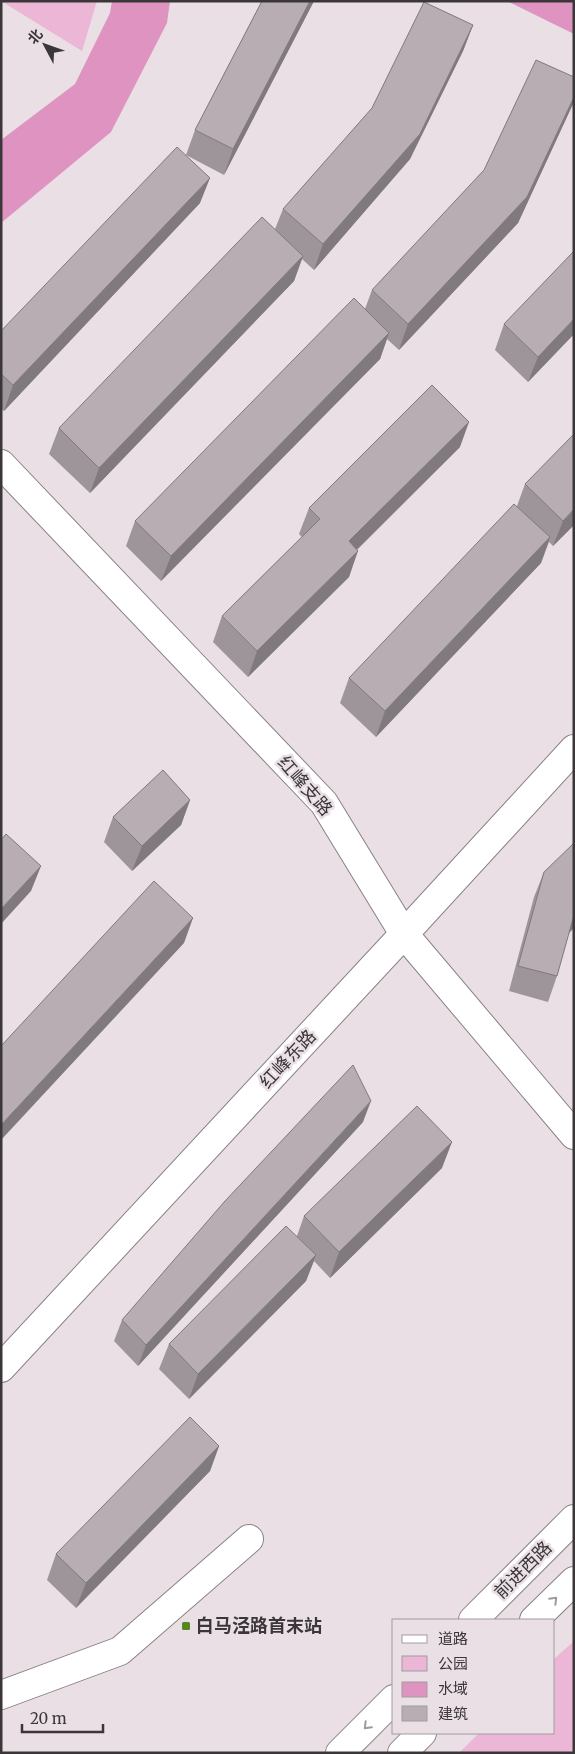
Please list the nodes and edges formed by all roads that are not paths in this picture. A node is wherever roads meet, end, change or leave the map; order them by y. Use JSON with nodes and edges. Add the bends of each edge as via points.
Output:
{"nodes":[{"id":1,"x":1,"y":464,"type":"edge"},
{"id":2,"x":574,"y":749,"type":"edge"},
{"id":3,"x":404,"y":934,"type":"junction"},
{"id":4,"x":574,"y":1135,"type":"edge"},
{"id":5,"x":1,"y":1368,"type":"edge"},
{"id":6,"x":574,"y":1519,"type":"edge"},
{"id":7,"x":249,"y":1539,"type":"dead end"},
{"id":8,"x":574,"y":1580,"type":"edge"},
{"id":9,"x":474,"y":1619,"type":"edge"},
{"id":10,"x":535,"y":1619,"type":"edge"},
{"id":11,"x":1,"y":1695,"type":"edge"},
{"id":12,"x":392,"y":1701,"type":"edge"},
{"id":13,"x":421,"y":1734,"type":"edge"},
{"id":14,"x":340,"y":1753,"type":"edge"},
{"id":15,"x":402,"y":1753,"type":"edge"}],
"edges":[{"from":1,"to":3,"type":"street","name":"红峰支路","via":[[324,803]]},
{"from":2,"to":3,"type":"street","name":"红峰东路"},
{"from":3,"to":4,"type":"street","name":"红峰支路"},
{"from":3,"to":5,"type":"street","name":"红峰东路"},
{"from":6,"to":9,"type":"street","name":"前进西路"},
{"from":7,"to":11,"type":"street","via":[[120,1651]]},
{"from":10,"to":8,"type":"street","one_way":true},
{"from":12,"to":14,"type":"street","one_way":true},
{"from":13,"to":15,"type":"street"}]}
